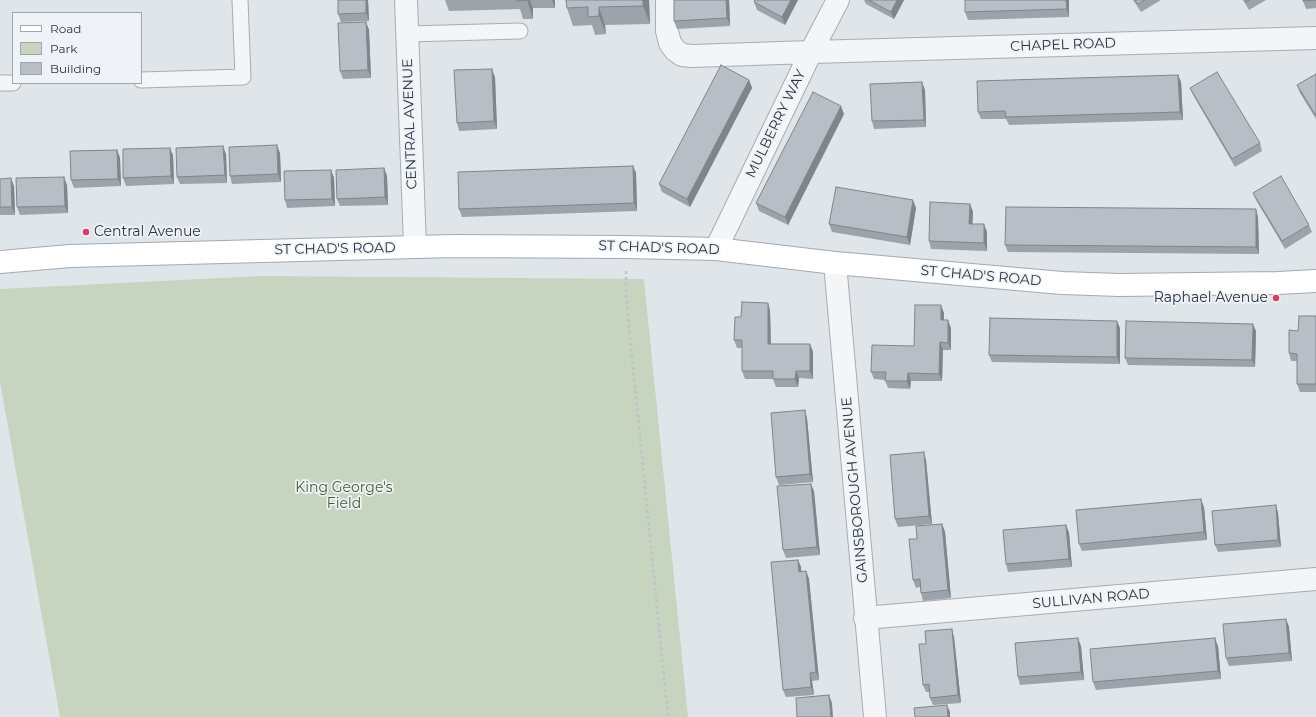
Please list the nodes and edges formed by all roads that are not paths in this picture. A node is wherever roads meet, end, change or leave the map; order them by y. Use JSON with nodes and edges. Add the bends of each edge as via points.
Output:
{"nodes":[{"id":1,"x":240,"y":0,"type":"edge"},
{"id":2,"x":406,"y":0,"type":"edge"},
{"id":3,"x":667,"y":0,"type":"edge"},
{"id":4,"x":838,"y":0,"type":"edge"},
{"id":5,"x":520,"y":31,"type":"dead end"},
{"id":6,"x":406,"y":34,"type":"junction"},
{"id":7,"x":1316,"y":38,"type":"edge"},
{"id":8,"x":811,"y":52,"type":"junction"},
{"id":9,"x":142,"y":80,"type":"edge"},
{"id":10,"x":0,"y":83,"type":"edge"},
{"id":11,"x":12,"y":83,"type":"edge"},
{"id":12,"x":415,"y":247,"type":"junction"},
{"id":13,"x":716,"y":249,"type":"junction"},
{"id":14,"x":0,"y":262,"type":"edge"},
{"id":15,"x":835,"y":263,"type":"junction"},
{"id":16,"x":1316,"y":281,"type":"edge"},
{"id":17,"x":1316,"y":579,"type":"edge"},
{"id":18,"x":865,"y":618,"type":"junction"},
{"id":19,"x":875,"y":717,"type":"edge"}],
"edges":[{"from":1,"to":9,"type":"lane","via":[[243,77]]},
{"from":2,"to":6,"type":"street","name":"CENTRAL AVENUE"},
{"from":3,"to":8,"type":"street","name":"CHAPEL ROAD","via":[[667,31],[670,43],[682,55]]},
{"from":4,"to":8,"type":"street","name":"MULBERRY WAY"},
{"from":5,"to":6,"type":"lane"},
{"from":6,"to":12,"type":"street","name":"CENTRAL AVENUE"},
{"from":7,"to":8,"type":"street","name":"CHAPEL ROAD"},
{"from":8,"to":13,"type":"street","name":"MULBERRY WAY"},
{"from":10,"to":11,"type":"lane"},
{"from":12,"to":13,"type":"main road","name":"ST CHAD'S ROAD"},
{"from":12,"to":14,"type":"main road","name":"ST CHAD'S ROAD","via":[[93,256]]},
{"from":13,"to":15,"type":"main road","name":"ST CHAD'S ROAD"},
{"from":15,"to":16,"type":"main road","name":"ST CHAD'S ROAD","via":[[1062,283],[1119,285]]},
{"from":15,"to":18,"type":"street","name":"GAINSBOROUGH AVENUE"},
{"from":17,"to":18,"type":"street","name":"SULLIVAN ROAD"},
{"from":18,"to":19,"type":"street","name":"GAINSBOROUGH AVENUE"}]}
